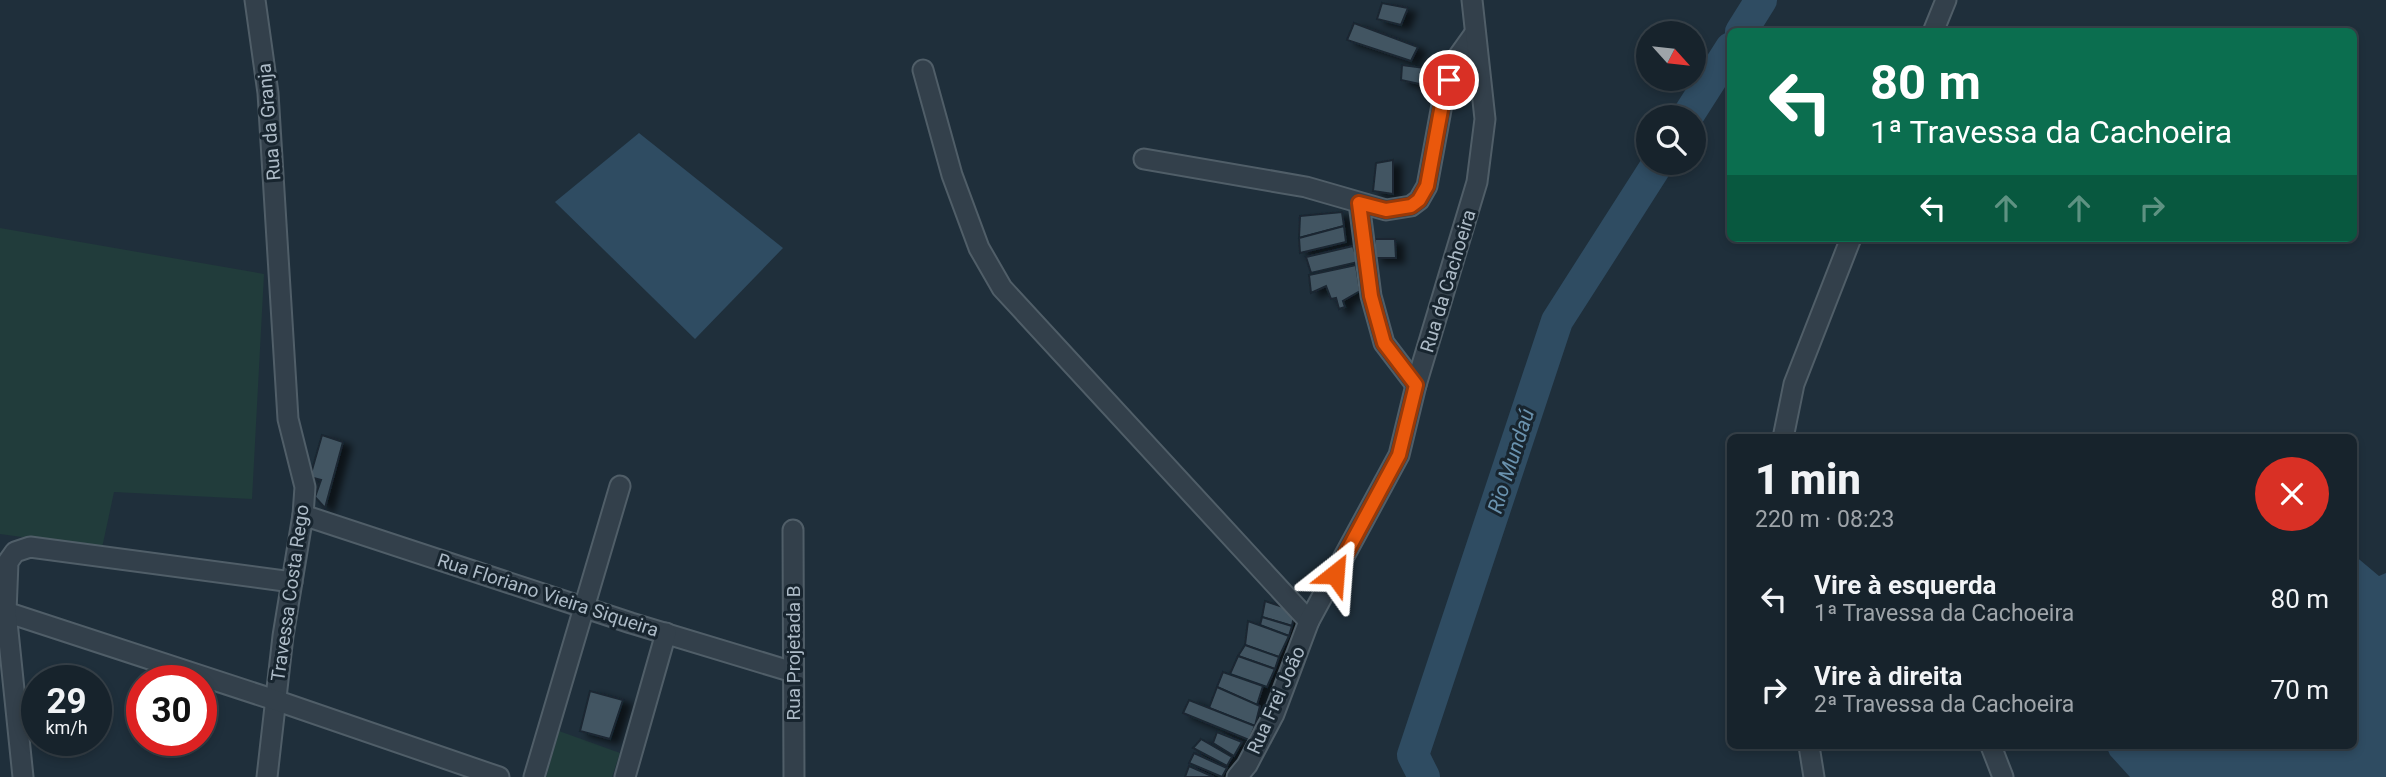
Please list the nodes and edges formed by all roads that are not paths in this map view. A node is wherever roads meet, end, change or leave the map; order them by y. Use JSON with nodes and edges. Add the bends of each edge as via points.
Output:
{"nodes":[{"id":1,"x":255,"y":0,"type":"edge"},
{"id":2,"x":1472,"y":0,"type":"edge"},
{"id":3,"x":1946,"y":0,"type":"edge"},
{"id":4,"x":1935,"y":28,"type":"edge"},
{"id":5,"x":1475,"y":33,"type":"junction"},
{"id":6,"x":923,"y":70,"type":"dead end"},
{"id":7,"x":1144,"y":159,"type":"dead end"},
{"id":8,"x":1359,"y":203,"type":"junction"},
{"id":9,"x":1849,"y":242,"type":"edge"},
{"id":10,"x":278,"y":244,"type":"joint"},
{"id":11,"x":1416,"y":385,"type":"junction"},
{"id":12,"x":1784,"y":434,"type":"edge"},
{"id":13,"x":620,"y":486,"type":"dead end"},
{"id":14,"x":303,"y":516,"type":"junction"},
{"id":15,"x":793,"y":530,"type":"dead end"},
{"id":16,"x":292,"y":582,"type":"junction"},
{"id":17,"x":584,"y":607,"type":"junction"},
{"id":18,"x":6,"y":612,"type":"junction"},
{"id":19,"x":1310,"y":621,"type":"junction"},
{"id":20,"x":666,"y":633,"type":"junction"},
{"id":21,"x":793,"y":672,"type":"junction"},
{"id":22,"x":275,"y":699,"type":"junction"},
{"id":23,"x":1810,"y":749,"type":"edge"},
{"id":24,"x":1992,"y":749,"type":"edge"},
{"id":25,"x":23,"y":777,"type":"edge"},
{"id":26,"x":267,"y":777,"type":"edge"},
{"id":27,"x":499,"y":777,"type":"edge"},
{"id":28,"x":534,"y":777,"type":"edge"},
{"id":29,"x":625,"y":777,"type":"edge"},
{"id":30,"x":794,"y":777,"type":"edge"},
{"id":31,"x":1237,"y":777,"type":"edge"},
{"id":32,"x":1814,"y":777,"type":"edge"},
{"id":33,"x":2003,"y":777,"type":"edge"}],
"edges":[{"from":1,"to":10,"type":"street","name":"Rua da Granja","via":[[268,93]]},
{"from":2,"to":5,"type":"street","name":"Rua da Cachoeira"},
{"from":3,"to":4,"type":"street"},
{"from":5,"to":8,"type":"street","via":[[1455,61],[1427,186],[1419,200],[1386,210]]},
{"from":5,"to":11,"type":"street","name":"Rua da Cachoeira","via":[[1485,119],[1477,183]]},
{"from":6,"to":19,"type":"street","via":[[952,175],[979,248],[1002,288]]},
{"from":7,"to":8,"type":"street","via":[[1306,187]]},
{"from":8,"to":11,"type":"street","via":[[1371,296],[1384,343]]},
{"from":9,"to":12,"type":"street","via":[[1794,384]]},
{"from":10,"to":14,"type":"street","name":"Travessa Costa Rego","via":[[288,418],[305,487]]},
{"from":11,"to":19,"type":"street","name":"Rua da Cachoeira","via":[[1399,455]]},
{"from":13,"to":17,"type":"street"},
{"from":14,"to":16,"type":"street","name":"Travessa Costa Rego"},
{"from":14,"to":17,"type":"street","name":"Rua Floriano Vieira Siqueira"},
{"from":15,"to":21,"type":"street","name":"Rua Projetada B"},
{"from":16,"to":18,"type":"street","via":[[30,547],[15,552],[8,562]]},
{"from":16,"to":22,"type":"street","name":"Travessa Costa Rego"},
{"from":17,"to":20,"type":"street","name":"Rua Floriano Vieira Siqueira"},
{"from":17,"to":28,"type":"street"},
{"from":18,"to":22,"type":"street"},
{"from":18,"to":25,"type":"street"},
{"from":19,"to":31,"type":"street","name":"Rua Frei João","via":[[1274,714]]},
{"from":20,"to":21,"type":"street","name":"Rua Floriano Vieira Siqueira"},
{"from":20,"to":29,"type":"street"},
{"from":21,"to":30,"type":"street","name":"Rua Projetada B"},
{"from":22,"to":26,"type":"street","name":"Travessa Costa Rego"},
{"from":22,"to":27,"type":"street"},
{"from":23,"to":32,"type":"street"},
{"from":24,"to":33,"type":"street"}]}
